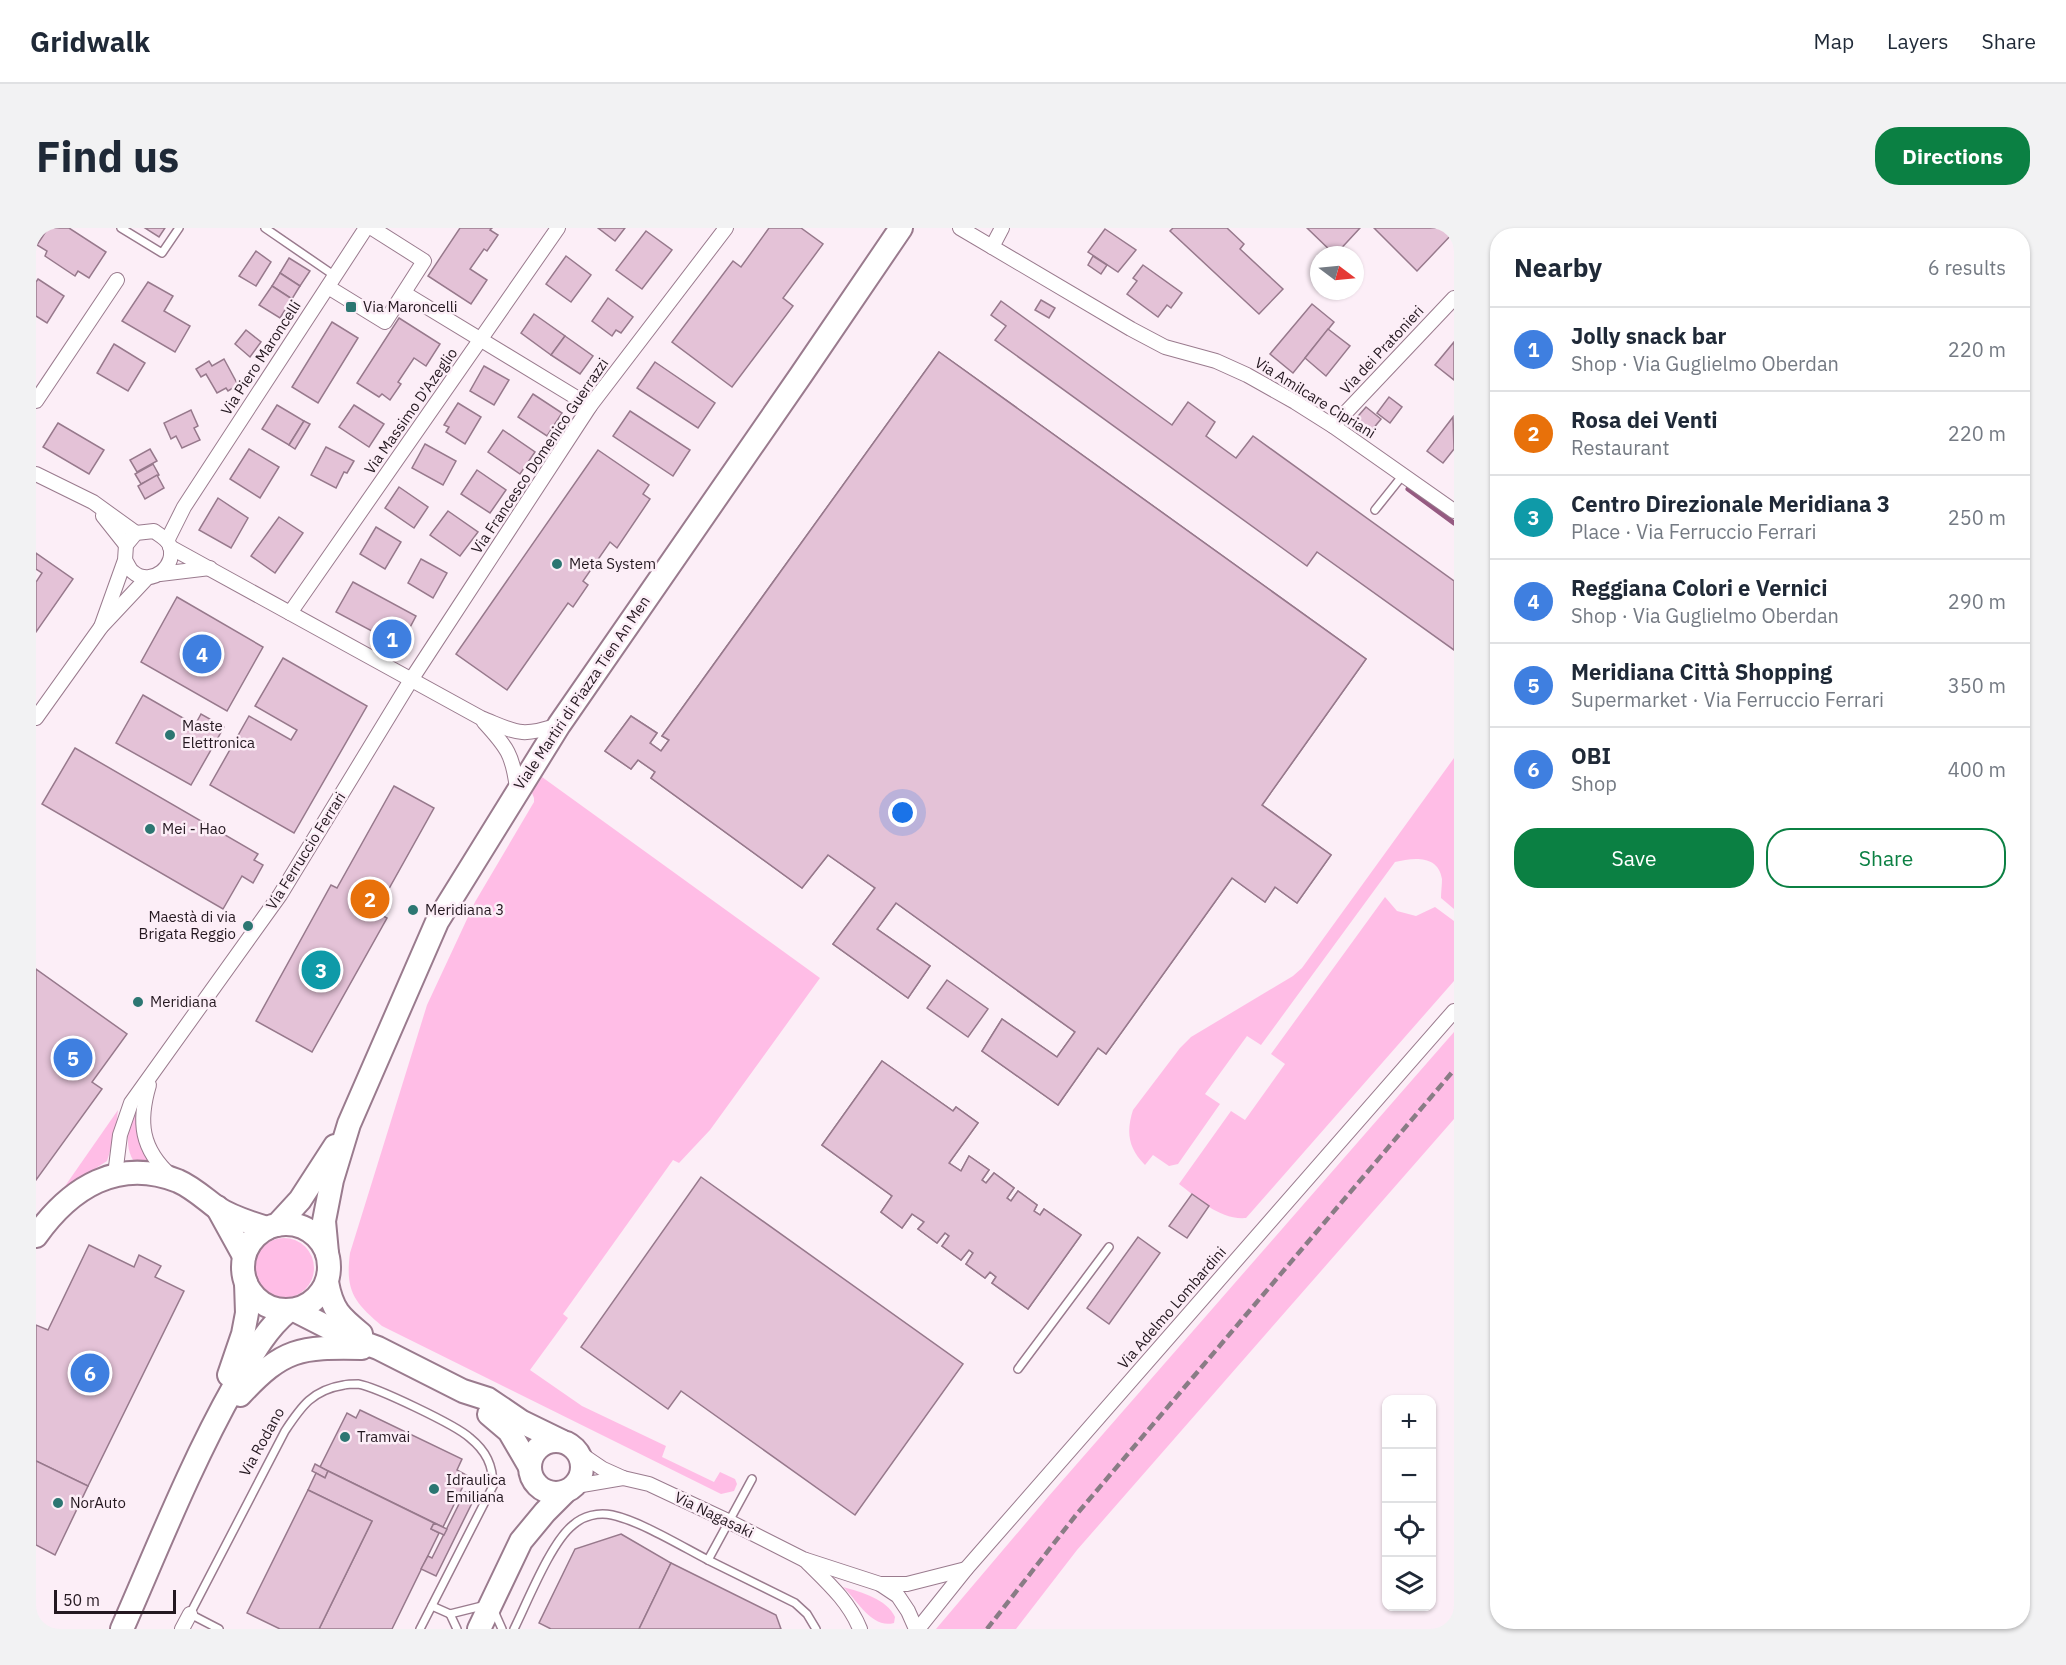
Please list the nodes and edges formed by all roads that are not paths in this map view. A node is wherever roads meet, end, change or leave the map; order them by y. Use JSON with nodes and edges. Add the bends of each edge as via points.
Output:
{"nodes":[{"id":1,"x":121,"y":228,"type":"edge"},
{"id":2,"x":179,"y":228,"type":"edge"},
{"id":3,"x":266,"y":228,"type":"edge"},
{"id":4,"x":366,"y":228,"type":"edge"},
{"id":5,"x":372,"y":228,"type":"edge"},
{"id":6,"x":558,"y":228,"type":"edge"},
{"id":7,"x":726,"y":228,"type":"edge"},
{"id":8,"x":901,"y":228,"type":"edge"},
{"id":9,"x":960,"y":228,"type":"edge"},
{"id":10,"x":1002,"y":228,"type":"edge"},
{"id":11,"x":992,"y":247,"type":"junction"},
{"id":12,"x":117,"y":280,"type":"dead end"},
{"id":13,"x":331,"y":281,"type":"junction"},
{"id":14,"x":404,"y":293,"type":"junction"},
{"id":15,"x":1454,"y":298,"type":"edge"},
{"id":16,"x":480,"y":340,"type":"junction"},
{"id":17,"x":36,"y":401,"type":"edge"},
{"id":18,"x":590,"y":406,"type":"junction"},
{"id":19,"x":1333,"y":426,"type":"junction"},
{"id":20,"x":36,"y":474,"type":"edge"},
{"id":21,"x":1403,"y":475,"type":"junction"},
{"id":22,"x":93,"y":502,"type":"junction"},
{"id":23,"x":183,"y":507,"type":"junction"},
{"id":24,"x":1375,"y":510,"type":"dead end"},
{"id":25,"x":1454,"y":511,"type":"edge"},
{"id":26,"x":154,"y":531,"type":"junction"},
{"id":27,"x":136,"y":533,"type":"junction"},
{"id":28,"x":126,"y":544,"type":"junction"},
{"id":29,"x":169,"y":544,"type":"junction"},
{"id":30,"x":125,"y":560,"type":"junction"},
{"id":31,"x":210,"y":568,"type":"junction"},
{"id":32,"x":154,"y":576,"type":"junction"},
{"id":33,"x":290,"y":613,"type":"junction"},
{"id":34,"x":101,"y":627,"type":"junction"},
{"id":35,"x":411,"y":680,"type":"junction"},
{"id":36,"x":36,"y":718,"type":"edge"},
{"id":37,"x":481,"y":718,"type":"junction"},
{"id":38,"x":559,"y":725,"type":"junction"},
{"id":39,"x":518,"y":789,"type":"junction"},
{"id":40,"x":1454,"y":1011,"type":"edge"},
{"id":41,"x":151,"y":1076,"type":"junction"},
{"id":42,"x":349,"y":1124,"type":"junction"},
{"id":43,"x":115,"y":1175,"type":"junction"},
{"id":44,"x":177,"y":1181,"type":"junction"},
{"id":45,"x":217,"y":1207,"type":"junction"},
{"id":46,"x":272,"y":1227,"type":"junction"},
{"id":47,"x":36,"y":1236,"type":"edge"},
{"id":48,"x":1109,"y":1247,"type":"dead end"},
{"id":49,"x":327,"y":1253,"type":"junction"},
{"id":50,"x":244,"y":1256,"type":"junction"},
{"id":51,"x":327,"y":1282,"type":"junction"},
{"id":52,"x":246,"y":1283,"type":"junction"},
{"id":53,"x":291,"y":1311,"type":"junction"},
{"id":54,"x":378,"y":1348,"type":"junction"},
{"id":55,"x":1018,"y":1369,"type":"dead end"},
{"id":56,"x":463,"y":1391,"type":"junction"},
{"id":57,"x":214,"y":1422,"type":"junction"},
{"id":58,"x":569,"y":1446,"type":"junction"},
{"id":59,"x":531,"y":1473,"type":"junction"},
{"id":60,"x":622,"y":1478,"type":"junction"},
{"id":61,"x":752,"y":1479,"type":"dead end"},
{"id":62,"x":570,"y":1489,"type":"junction"},
{"id":63,"x":728,"y":1521,"type":"junction"},
{"id":64,"x":521,"y":1541,"type":"junction"},
{"id":65,"x":803,"y":1559,"type":"junction"},
{"id":66,"x":708,"y":1560,"type":"junction"},
{"id":67,"x":966,"y":1569,"type":"junction"},
{"id":68,"x":880,"y":1584,"type":"junction"},
{"id":69,"x":491,"y":1604,"type":"junction"},
{"id":70,"x":432,"y":1606,"type":"junction"},
{"id":71,"x":190,"y":1614,"type":"junction"},
{"id":72,"x":450,"y":1614,"type":"junction"},
{"id":73,"x":858,"y":1624,"type":"edge"},
{"id":74,"x":122,"y":1629,"type":"edge"},
{"id":75,"x":182,"y":1629,"type":"edge"},
{"id":76,"x":219,"y":1629,"type":"edge"},
{"id":77,"x":420,"y":1629,"type":"edge"},
{"id":78,"x":457,"y":1629,"type":"edge"},
{"id":79,"x":478,"y":1629,"type":"edge"},
{"id":80,"x":502,"y":1629,"type":"edge"},
{"id":81,"x":514,"y":1629,"type":"edge"},
{"id":82,"x":816,"y":1629,"type":"edge"},
{"id":83,"x":871,"y":1629,"type":"edge"},
{"id":84,"x":917,"y":1629,"type":"edge"}],
"edges":[{"from":1,"to":2,"type":"lane","via":[[162,253]]},
{"from":3,"to":13,"type":"lane"},
{"from":4,"to":13,"type":"street","name":"Via Piero Maroncelli"},
{"from":5,"to":14,"type":"street","via":[[424,261]]},
{"from":6,"to":16,"type":"street","name":"Via Massimo D'Azeglio"},
{"from":7,"to":18,"type":"street","name":"Via Francesco Domenico Guerrazzi"},
{"from":8,"to":38,"type":"main road","name":"Viale Martiri di Piazza Tien An Men"},
{"from":9,"to":11,"type":"street","name":"Via Amilcare Cipriani"},
{"from":10,"to":11,"type":"street"},
{"from":11,"to":19,"type":"street","name":"Via Amilcare Cipriani","via":[[1165,347],[1216,361],[1247,375]]},
{"from":12,"to":17,"type":"street"},
{"from":13,"to":14,"type":"street","via":[[385,322]]},
{"from":13,"to":23,"type":"street","name":"Via Piero Maroncelli"},
{"from":14,"to":16,"type":"street"},
{"from":15,"to":19,"type":"street","name":"Via dei Pratonieri"},
{"from":16,"to":18,"type":"street"},
{"from":16,"to":33,"type":"street","name":"Via Massimo D'Azeglio"},
{"from":18,"to":35,"type":"street","name":"Via Francesco Domenico Guerrazzi"},
{"from":19,"to":21,"type":"street","name":"Via Amilcare Cipriani"},
{"from":20,"to":22,"type":"street"},
{"from":21,"to":24,"type":"lane"},
{"from":21,"to":25,"type":"street","name":"Via Amilcare Cipriani"},
{"from":22,"to":27,"type":"street"},
{"from":22,"to":28,"type":"street"},
{"from":23,"to":26,"type":"street","name":"Via Piero Maroncelli"},
{"from":23,"to":29,"type":"street","name":"Via Piero Maroncelli"},
{"from":26,"to":27,"type":"street"},
{"from":26,"to":29,"type":"street"},
{"from":27,"to":28,"type":"street"},
{"from":28,"to":30,"type":"street"},
{"from":29,"to":31,"type":"street"},
{"from":29,"to":32,"type":"street","via":[[170,563]]},
{"from":30,"to":32,"type":"street","via":[[133,573]]},
{"from":30,"to":34,"type":"street"},
{"from":31,"to":32,"type":"street"},
{"from":31,"to":33,"type":"street"},
{"from":32,"to":34,"type":"street"},
{"from":33,"to":35,"type":"street"},
{"from":34,"to":36,"type":"street"},
{"from":35,"to":37,"type":"street"},
{"from":35,"to":41,"type":"street","name":"Via Ferruccio Ferrari","via":[[280,895]]},
{"from":37,"to":38,"type":"street","via":[[520,733]]},
{"from":37,"to":39,"type":"street","via":[[503,742],[514,763]]},
{"from":38,"to":39,"type":"main road","name":"Viale Martiri di Piazza Tien An Men"},
{"from":39,"to":42,"type":"main road","name":"Viale Martiri di Piazza Tien An Men","via":[[437,922]]},
{"from":40,"to":67,"type":"street","name":"Via Adelmo Lombardini"},
{"from":41,"to":43,"type":"street","name":"Via Ferruccio Ferrari","via":[[131,1103],[120,1135]]},
{"from":41,"to":44,"type":"street","name":"Via Ferruccio Ferrari","via":[[142,1124],[148,1147],[160,1166]]},
{"from":42,"to":46,"type":"main road","name":"Viale Martiri di Piazza Tien An Men","via":[[300,1200]]},
{"from":42,"to":49,"type":"main road","name":"Viale Martiri di Piazza Tien An Men","via":[[324,1221]]},
{"from":43,"to":44,"type":"main road","via":[[145,1174]]},
{"from":43,"to":47,"type":"main road","via":[[88,1185],[67,1199]]},
{"from":44,"to":45,"type":"main road"},
{"from":45,"to":46,"type":"main road","via":[[239,1219]]},
{"from":45,"to":50,"type":"main road"},
{"from":46,"to":49,"type":"main road","via":[[289,1224],[307,1230]]},
{"from":46,"to":50,"type":"main road","name":"Viale Martiri di Piazza Tien An Men","via":[[252,1240]]},
{"from":48,"to":55,"type":"lane"},
{"from":49,"to":51,"type":"main road","name":"Viale Martiri di Piazza Tien An Men"},
{"from":50,"to":52,"type":"main road"},
{"from":51,"to":53,"type":"main road","via":[[311,1304]]},
{"from":51,"to":54,"type":"main road","name":"Via Nagasaki","via":[[338,1315]]},
{"from":52,"to":53,"type":"main road","via":[[266,1306]]},
{"from":52,"to":57,"type":"main road","via":[[243,1334]]},
{"from":53,"to":54,"type":"main road","name":"Via Nagasaki"},
{"from":53,"to":57,"type":"main road","via":[[275,1322],[262,1339]]},
{"from":54,"to":56,"type":"main road","name":"Via Nagasaki"},
{"from":54,"to":57,"type":"main road","via":[[328,1347],[295,1352],[261,1373]]},
{"from":56,"to":58,"type":"main road","name":"Via Nagasaki","via":[[488,1399]]},
{"from":56,"to":59,"type":"main road","name":"Via Nagasaki","via":[[509,1431]]},
{"from":57,"to":74,"type":"main road"},
{"from":58,"to":59,"type":"main road","via":[[552,1441],[543,1444],[536,1450]]},
{"from":58,"to":60,"type":"street","name":"Via Nagasaki"},
{"from":58,"to":62,"type":"main road","via":[[583,1469]]},
{"from":59,"to":62,"type":"main road","name":"Via Nagasaki","via":[[539,1488],[546,1492],[555,1494]]},
{"from":59,"to":64,"type":"main road"},
{"from":60,"to":62,"type":"street","name":"Via Nagasaki"},
{"from":60,"to":63,"type":"street","name":"Via Nagasaki","via":[[649,1484]]},
{"from":61,"to":63,"type":"lane"},
{"from":62,"to":64,"type":"main road","via":[[544,1512]]},
{"from":63,"to":65,"type":"street","name":"Via Nagasaki"},
{"from":63,"to":66,"type":"lane"},
{"from":64,"to":69,"type":"main road"},
{"from":65,"to":68,"type":"street","name":"Via Nagasaki"},
{"from":65,"to":73,"type":"street","name":"Via Nagasaki","via":[[845,1602]]},
{"from":66,"to":81,"type":"lane","via":[[620,1518],[584,1518],[572,1525],[555,1546]]},
{"from":66,"to":82,"type":"lane","via":[[795,1603]]},
{"from":67,"to":68,"type":"street","name":"Via Nagasaki","via":[[907,1584]]},
{"from":67,"to":84,"type":"street","name":"Via Adelmo Lombardini"},
{"from":68,"to":84,"type":"street","name":"Via Nagasaki","via":[[898,1596]]},
{"from":69,"to":72,"type":"lane"},
{"from":69,"to":79,"type":"main road"},
{"from":69,"to":80,"type":"lane"},
{"from":70,"to":71,"type":"lane","name":"Via Rodano","via":[[493,1486],[493,1468],[470,1437],[373,1388],[357,1384],[326,1390],[300,1407]]},
{"from":70,"to":72,"type":"lane"},
{"from":70,"to":77,"type":"lane"},
{"from":71,"to":75,"type":"street","name":"Via Rodano"},
{"from":71,"to":76,"type":"lane"},
{"from":72,"to":78,"type":"lane"},
{"from":73,"to":83,"type":"street","name":"Via Nagasaki"}]}
